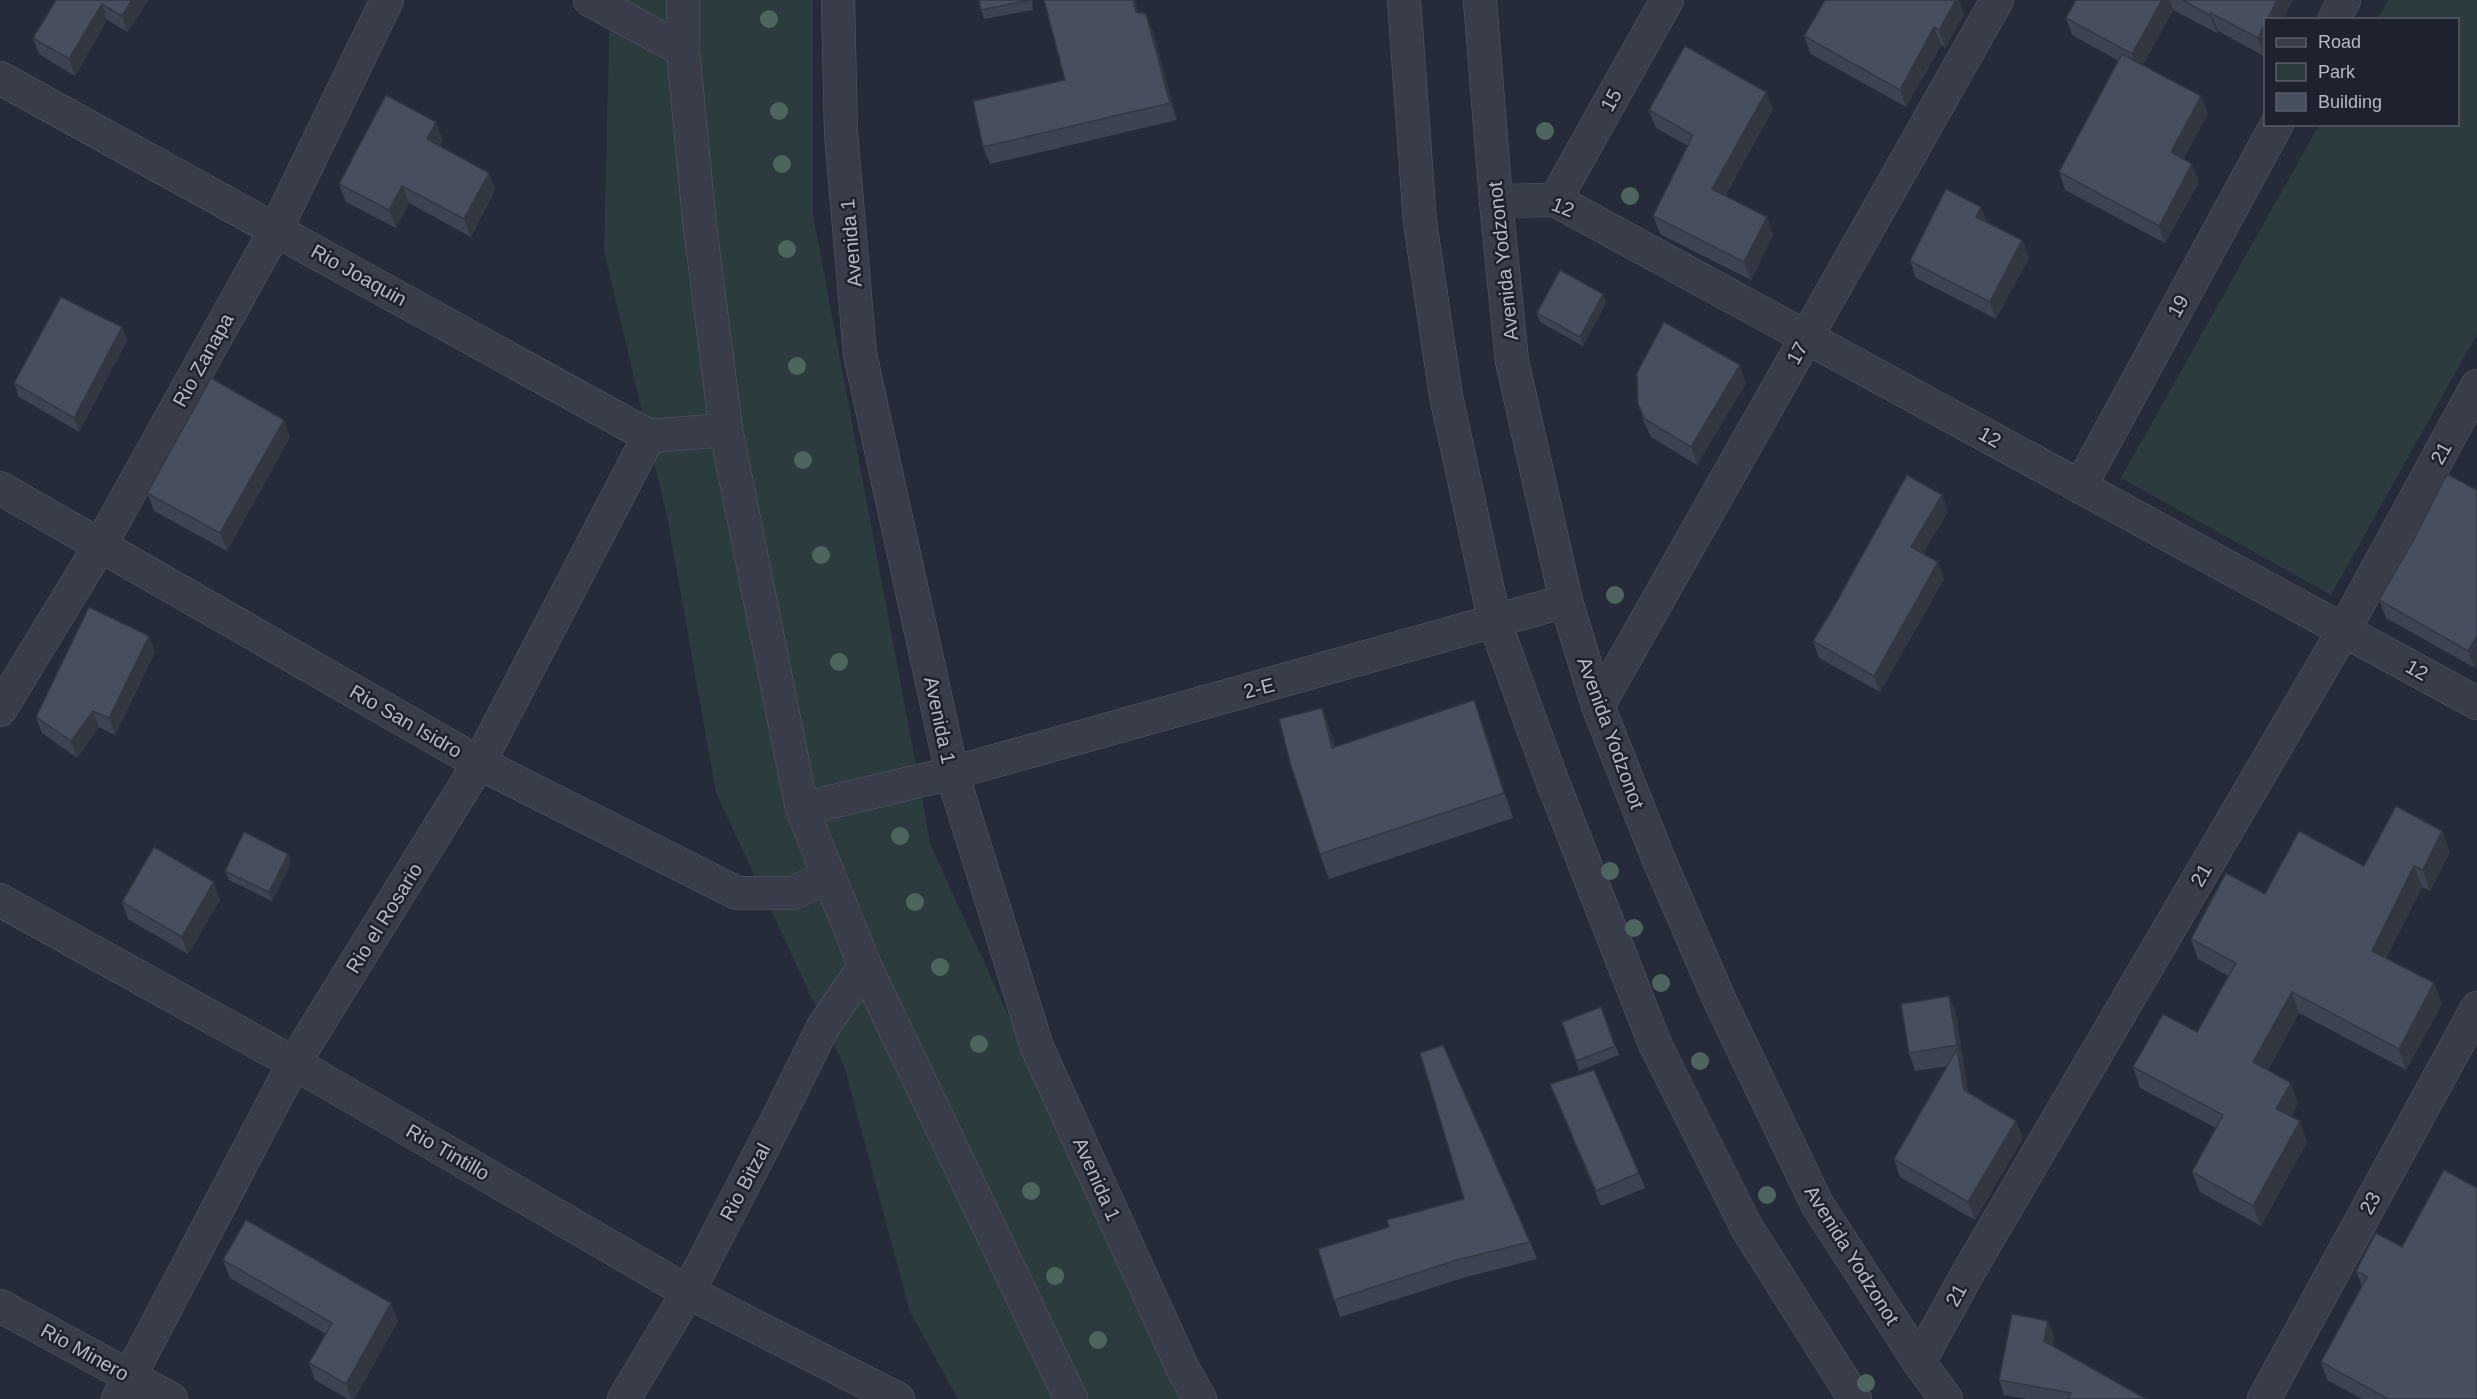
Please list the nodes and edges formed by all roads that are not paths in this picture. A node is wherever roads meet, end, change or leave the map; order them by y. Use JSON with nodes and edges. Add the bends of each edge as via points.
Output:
{"nodes":[{"id":1,"x":387,"y":0,"type":"edge"},
{"id":2,"x":590,"y":0,"type":"edge"},
{"id":3,"x":683,"y":0,"type":"edge"},
{"id":4,"x":838,"y":0,"type":"edge"},
{"id":5,"x":1404,"y":0,"type":"edge"},
{"id":6,"x":1480,"y":0,"type":"edge"},
{"id":7,"x":1667,"y":0,"type":"edge"},
{"id":8,"x":1996,"y":0,"type":"edge"},
{"id":9,"x":2344,"y":0,"type":"edge"},
{"id":10,"x":2335,"y":18,"type":"edge"},
{"id":11,"x":683,"y":50,"type":"junction"},
{"id":12,"x":0,"y":78,"type":"edge"},
{"id":13,"x":2276,"y":126,"type":"edge"},
{"id":14,"x":1555,"y":200,"type":"junction"},
{"id":15,"x":1496,"y":201,"type":"junction"},
{"id":16,"x":276,"y":229,"type":"junction"},
{"id":17,"x":1806,"y":336,"type":"junction"},
{"id":18,"x":2477,"y":386,"type":"edge"},
{"id":19,"x":726,"y":430,"type":"junction"},
{"id":20,"x":649,"y":436,"type":"junction"},
{"id":21,"x":2080,"y":487,"type":"junction"},
{"id":22,"x":0,"y":488,"type":"edge"},
{"id":23,"x":101,"y":544,"type":"junction"},
{"id":24,"x":1566,"y":601,"type":"junction"},
{"id":25,"x":1495,"y":623,"type":"junction"},
{"id":26,"x":2344,"y":630,"type":"junction"},
{"id":27,"x":2477,"y":703,"type":"edge"},
{"id":28,"x":1598,"y":706,"type":"junction"},
{"id":29,"x":0,"y":710,"type":"edge"},
{"id":30,"x":479,"y":764,"type":"junction"},
{"id":31,"x":952,"y":773,"type":"junction"},
{"id":32,"x":802,"y":809,"type":"junction"},
{"id":33,"x":829,"y":876,"type":"junction"},
{"id":34,"x":0,"y":900,"type":"edge"},
{"id":35,"x":865,"y":966,"type":"junction"},
{"id":36,"x":2477,"y":1008,"type":"edge"},
{"id":37,"x":294,"y":1063,"type":"junction"},
{"id":38,"x":688,"y":1292,"type":"junction"},
{"id":39,"x":0,"y":1306,"type":"edge"},
{"id":40,"x":1919,"y":1362,"type":"junction"},
{"id":41,"x":124,"y":1388,"type":"edge"},
{"id":42,"x":171,"y":1399,"type":"edge"},
{"id":43,"x":624,"y":1399,"type":"edge"},
{"id":44,"x":898,"y":1399,"type":"edge"},
{"id":45,"x":1071,"y":1399,"type":"edge"},
{"id":46,"x":1200,"y":1399,"type":"edge"},
{"id":47,"x":1855,"y":1399,"type":"edge"},
{"id":48,"x":1946,"y":1399,"type":"edge"},
{"id":49,"x":2264,"y":1399,"type":"edge"}],
"edges":[{"from":1,"to":16,"type":"street","name":"Rio Zanapa"},
{"from":2,"to":11,"type":"street"},
{"from":3,"to":11,"type":"street"},
{"from":4,"to":31,"type":"street","name":"Avenida 1","via":[[841,133],[860,354]]},
{"from":5,"to":25,"type":"street","via":[[1420,222],[1446,396]]},
{"from":6,"to":15,"type":"street","name":"Avenida Yodzonot"},
{"from":7,"to":14,"type":"street","name":"15"},
{"from":8,"to":17,"type":"street","name":"17"},
{"from":9,"to":10,"type":"street"},
{"from":11,"to":19,"type":"street"},
{"from":12,"to":16,"type":"street","name":"Rio Joaquin"},
{"from":13,"to":21,"type":"street","name":"19"},
{"from":14,"to":15,"type":"street","name":"12"},
{"from":14,"to":17,"type":"street","name":"12"},
{"from":15,"to":24,"type":"street","name":"Avenida Yodzonot","via":[[1512,361]]},
{"from":16,"to":20,"type":"street","name":"Rio Joaquin"},
{"from":16,"to":23,"type":"street","name":"Rio Zanapa"},
{"from":17,"to":21,"type":"street","name":"12"},
{"from":17,"to":28,"type":"street","name":"17"},
{"from":18,"to":26,"type":"street","name":"21"},
{"from":19,"to":20,"type":"street"},
{"from":19,"to":32,"type":"street"},
{"from":20,"to":30,"type":"street","name":"Rio el Rosario"},
{"from":21,"to":26,"type":"street","name":"12"},
{"from":22,"to":23,"type":"street","name":"Rio San Isidro"},
{"from":23,"to":29,"type":"street","name":"Rio Zanapa"},
{"from":23,"to":30,"type":"street","name":"Rio San Isidro"},
{"from":24,"to":25,"type":"street","name":"2-E"},
{"from":24,"to":28,"type":"street","name":"Avenida Yodzonot"},
{"from":25,"to":31,"type":"street","name":"2-E"},
{"from":25,"to":47,"type":"street","via":[[1655,1044],[1746,1228]]},
{"from":26,"to":27,"type":"street","name":"12"},
{"from":26,"to":40,"type":"street","name":"21"},
{"from":28,"to":40,"type":"street","name":"Avenida Yodzonot","via":[[1720,1001],[1816,1204]]},
{"from":30,"to":33,"type":"street","name":"Rio San Isidro","via":[[737,893],[793,893]]},
{"from":30,"to":37,"type":"street","name":"Rio el Rosario"},
{"from":31,"to":32,"type":"street","name":"2-E"},
{"from":31,"to":46,"type":"street","name":"Avenida 1","via":[[1037,1047]]},
{"from":32,"to":33,"type":"street"},
{"from":33,"to":35,"type":"street"},
{"from":34,"to":37,"type":"street","name":"Rio Tintillo"},
{"from":35,"to":38,"type":"street","name":"Rio Bitzal","via":[[823,1027]]},
{"from":35,"to":45,"type":"street"},
{"from":36,"to":49,"type":"street","name":"23"},
{"from":37,"to":38,"type":"street","name":"Rio Tintillo"},
{"from":37,"to":41,"type":"street","name":"Rio el Rosario"},
{"from":38,"to":43,"type":"street","name":"Rio Bitzal"},
{"from":38,"to":44,"type":"street","name":"Rio Tintillo"},
{"from":39,"to":41,"type":"street","name":"Rio Minero"},
{"from":40,"to":48,"type":"street","name":"Avenida Yodzonot"},
{"from":41,"to":42,"type":"street","name":"Rio Minero"}]}
